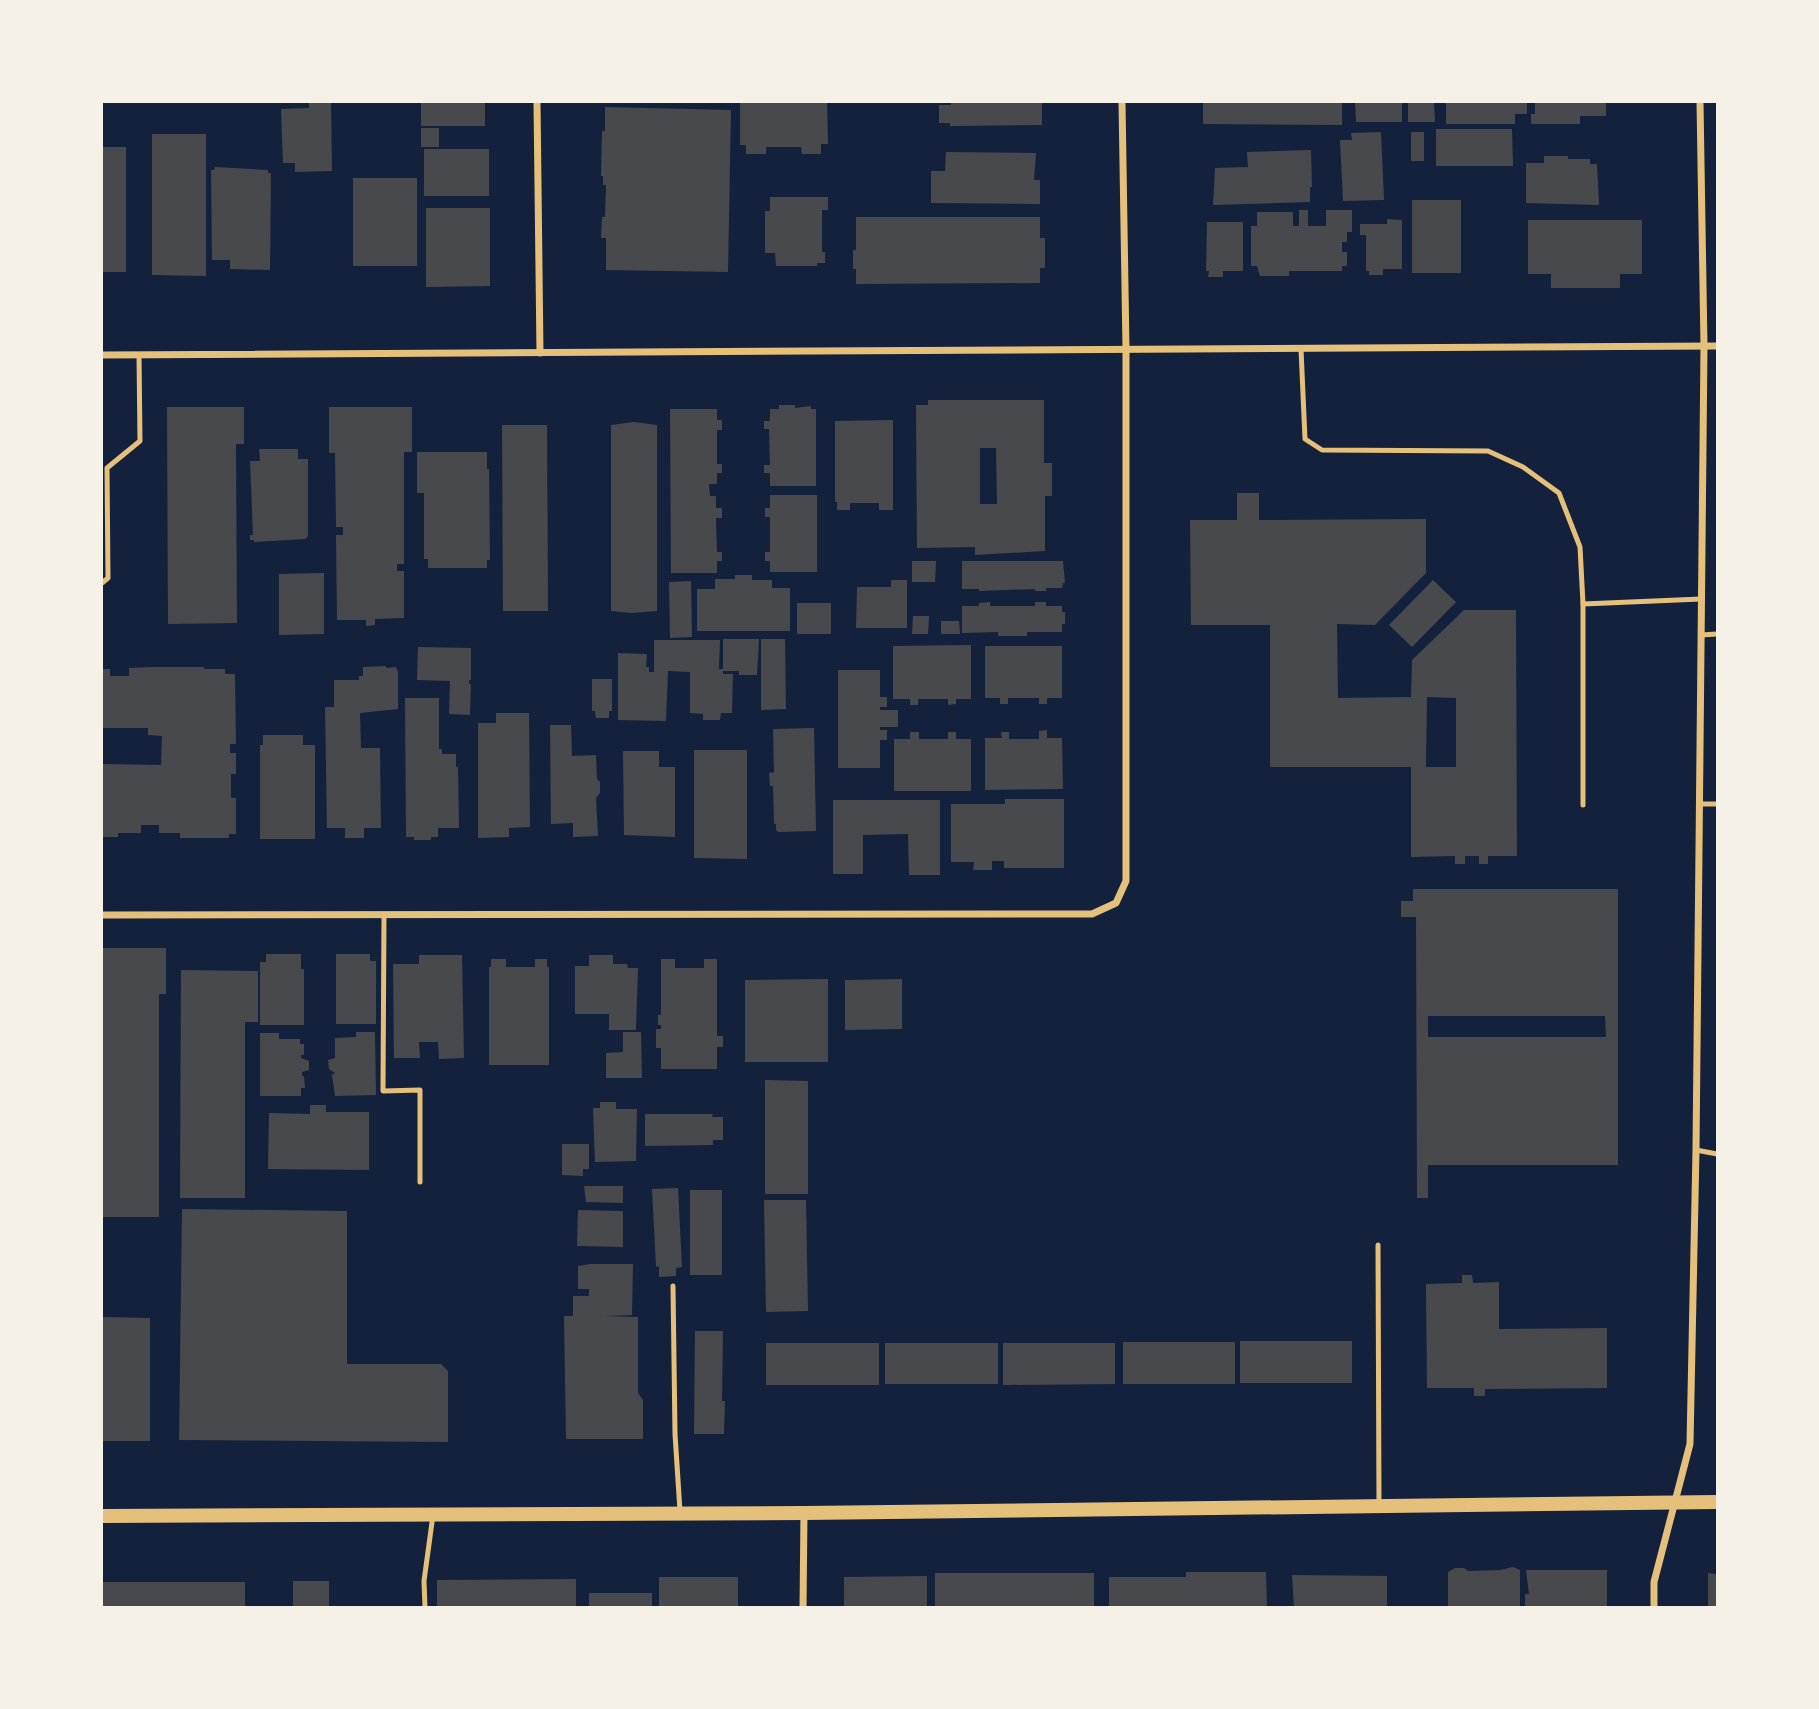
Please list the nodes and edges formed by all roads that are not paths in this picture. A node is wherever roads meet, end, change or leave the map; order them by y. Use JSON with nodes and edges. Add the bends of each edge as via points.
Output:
{"nodes":[{"id":1,"x":537,"y":102,"type":"edge"},
{"id":2,"x":1122,"y":102,"type":"edge"},
{"id":3,"x":1700,"y":102,"type":"edge"},
{"id":4,"x":1704,"y":346,"type":"junction"},
{"id":5,"x":1717,"y":346,"type":"edge"},
{"id":6,"x":1126,"y":349,"type":"junction"},
{"id":7,"x":1301,"y":349,"type":"junction"},
{"id":8,"x":540,"y":353,"type":"junction"},
{"id":9,"x":102,"y":355,"type":"edge"},
{"id":10,"x":139,"y":355,"type":"junction"},
{"id":11,"x":102,"y":583,"type":"edge"},
{"id":12,"x":1702,"y":599,"type":"junction"},
{"id":13,"x":1583,"y":604,"type":"junction"},
{"id":14,"x":1717,"y":634,"type":"edge"},
{"id":15,"x":1702,"y":635,"type":"junction"},
{"id":16,"x":1700,"y":804,"type":"junction"},
{"id":17,"x":1717,"y":804,"type":"edge"},
{"id":18,"x":1583,"y":805,"type":"dead end"},
{"id":19,"x":102,"y":915,"type":"edge"},
{"id":20,"x":384,"y":915,"type":"junction"},
{"id":21,"x":1696,"y":1150,"type":"junction"},
{"id":22,"x":1717,"y":1154,"type":"edge"},
{"id":23,"x":420,"y":1182,"type":"dead end"},
{"id":24,"x":1378,"y":1245,"type":"dead end"},
{"id":25,"x":673,"y":1286,"type":"dead end"},
{"id":26,"x":1674,"y":1502,"type":"junction"},
{"id":27,"x":1717,"y":1502,"type":"edge"},
{"id":28,"x":1379,"y":1506,"type":"junction"},
{"id":29,"x":804,"y":1513,"type":"junction"},
{"id":30,"x":680,"y":1514,"type":"junction"},
{"id":31,"x":433,"y":1515,"type":"junction"},
{"id":32,"x":102,"y":1516,"type":"edge"},
{"id":33,"x":425,"y":1608,"type":"edge"},
{"id":34,"x":803,"y":1608,"type":"edge"},
{"id":35,"x":1654,"y":1608,"type":"edge"}],
"edges":[{"from":1,"to":8,"type":"street"},
{"from":2,"to":6,"type":"street"},
{"from":3,"to":4,"type":"street"},
{"from":4,"to":5,"type":"street"},
{"from":4,"to":7,"type":"street"},
{"from":4,"to":12,"type":"street"},
{"from":6,"to":7,"type":"street"},
{"from":6,"to":8,"type":"street"},
{"from":6,"to":20,"type":"street","via":[[1126,881],[1116,903],[1092,914]]},
{"from":7,"to":13,"type":"lane","via":[[1304,439],[1322,450],[1488,451],[1523,467],[1559,493],[1580,547]]},
{"from":8,"to":10,"type":"street"},
{"from":9,"to":10,"type":"street"},
{"from":10,"to":11,"type":"lane","via":[[140,441],[107,468],[108,578]]},
{"from":12,"to":13,"type":"lane"},
{"from":12,"to":15,"type":"street"},
{"from":13,"to":18,"type":"lane"},
{"from":14,"to":15,"type":"lane"},
{"from":15,"to":16,"type":"street"},
{"from":16,"to":17,"type":"lane"},
{"from":16,"to":21,"type":"street"},
{"from":19,"to":20,"type":"street"},
{"from":20,"to":23,"type":"lane","via":[[383,1091],[420,1090]]},
{"from":21,"to":22,"type":"lane"},
{"from":21,"to":26,"type":"street","via":[[1690,1444]]},
{"from":24,"to":28,"type":"lane"},
{"from":25,"to":30,"type":"lane"},
{"from":26,"to":27,"type":"main road"},
{"from":26,"to":28,"type":"main road"},
{"from":26,"to":35,"type":"street","via":[[1654,1582]]},
{"from":28,"to":29,"type":"main road"},
{"from":29,"to":30,"type":"main road"},
{"from":29,"to":34,"type":"street"},
{"from":30,"to":31,"type":"main road"},
{"from":31,"to":32,"type":"main road"},
{"from":31,"to":33,"type":"lane"}]}
